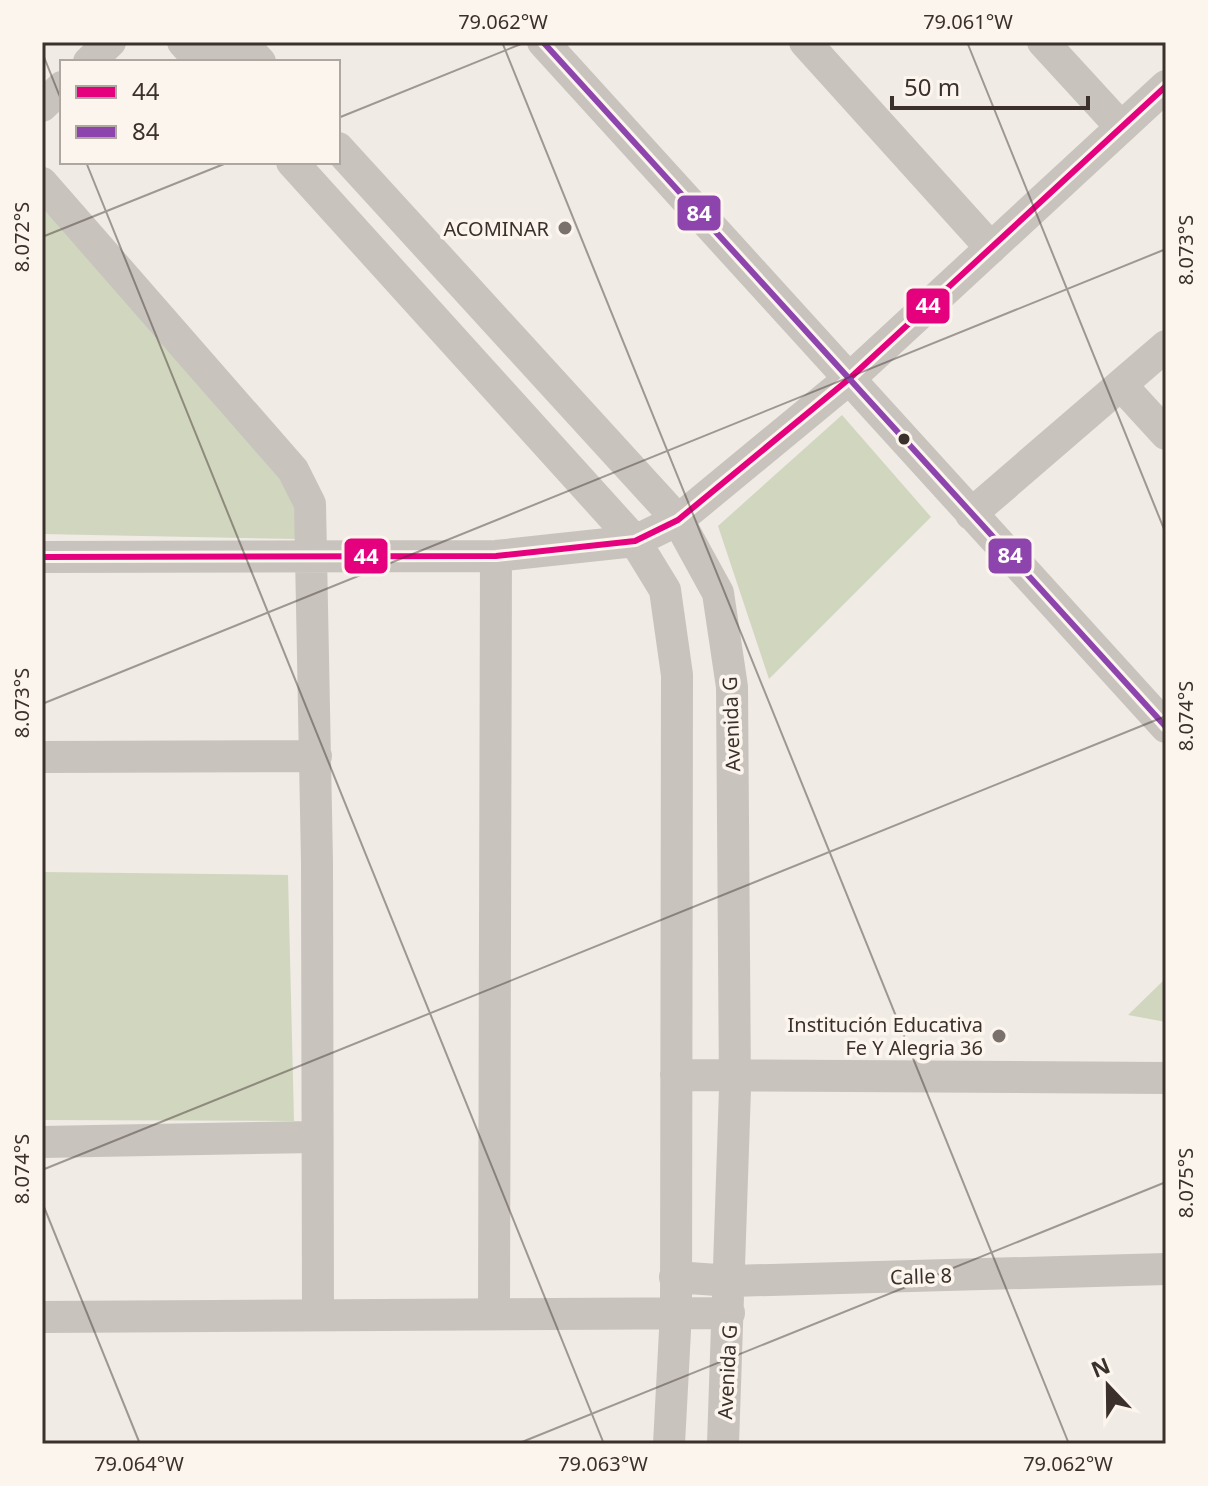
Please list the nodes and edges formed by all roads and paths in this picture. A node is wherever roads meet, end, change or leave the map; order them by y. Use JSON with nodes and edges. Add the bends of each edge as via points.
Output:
{"nodes":[{"id":1,"x":110,"y":42,"type":"edge"},
{"id":2,"x":183,"y":42,"type":"edge"},
{"id":3,"x":234,"y":42,"type":"edge"},
{"id":4,"x":241,"y":42,"type":"edge"},
{"id":5,"x":543,"y":42,"type":"edge"},
{"id":6,"x":805,"y":42,"type":"edge"},
{"id":7,"x":1043,"y":42,"type":"edge"},
{"id":8,"x":91,"y":60,"type":"edge"},
{"id":9,"x":199,"y":60,"type":"edge"},
{"id":10,"x":212,"y":60,"type":"edge"},
{"id":11,"x":258,"y":60,"type":"edge"},
{"id":12,"x":1166,"y":86,"type":"edge"},
{"id":13,"x":60,"y":89,"type":"edge"},
{"id":14,"x":42,"y":106,"type":"edge"},
{"id":15,"x":1121,"y":127,"type":"junction"},
{"id":16,"x":340,"y":150,"type":"edge"},
{"id":17,"x":294,"y":164,"type":"edge"},
{"id":18,"x":42,"y":183,"type":"edge"},
{"id":19,"x":991,"y":248,"type":"junction"},
{"id":20,"x":1166,"y":346,"type":"edge"},
{"id":21,"x":849,"y":379,"type":"junction"},
{"id":22,"x":1123,"y":387,"type":"junction"},
{"id":23,"x":1166,"y":434,"type":"edge"},
{"id":24,"x":971,"y":514,"type":"junction"},
{"id":25,"x":678,"y":520,"type":"junction"},
{"id":26,"x":635,"y":541,"type":"junction"},
{"id":27,"x":311,"y":555,"type":"junction"},
{"id":28,"x":496,"y":556,"type":"junction"},
{"id":29,"x":42,"y":557,"type":"edge"},
{"id":30,"x":1166,"y":727,"type":"edge"},
{"id":31,"x":316,"y":756,"type":"junction"},
{"id":32,"x":42,"y":757,"type":"edge"},
{"id":33,"x":676,"y":1075,"type":"junction"},
{"id":34,"x":735,"y":1076,"type":"junction"},
{"id":35,"x":1166,"y":1078,"type":"edge"},
{"id":36,"x":315,"y":1137,"type":"junction"},
{"id":37,"x":42,"y":1142,"type":"edge"},
{"id":38,"x":1166,"y":1269,"type":"edge"},
{"id":39,"x":675,"y":1277,"type":"junction"},
{"id":40,"x":731,"y":1281,"type":"junction"},
{"id":41,"x":494,"y":1312,"type":"junction"},
{"id":42,"x":676,"y":1312,"type":"junction"},
{"id":43,"x":729,"y":1313,"type":"junction"},
{"id":44,"x":318,"y":1314,"type":"junction"},
{"id":45,"x":42,"y":1317,"type":"edge"},
{"id":46,"x":669,"y":1444,"type":"edge"},
{"id":47,"x":723,"y":1444,"type":"edge"}],
"edges":[{"from":1,"to":8,"type":"street"},
{"from":2,"to":9,"type":"street"},
{"from":3,"to":10,"type":"street"},
{"from":4,"to":11,"type":"street"},
{"from":5,"to":21,"type":"street"},
{"from":6,"to":19,"type":"street"},
{"from":7,"to":15,"type":"street"},
{"from":12,"to":15,"type":"street"},
{"from":13,"to":14,"type":"street"},
{"from":15,"to":19,"type":"street"},
{"from":16,"to":25,"type":"street","name":"Avenida G"},
{"from":17,"to":26,"type":"street"},
{"from":18,"to":27,"type":"street","via":[[293,470],[310,504]]},
{"from":19,"to":21,"type":"street"},
{"from":20,"to":22,"type":"street"},
{"from":21,"to":24,"type":"street"},
{"from":21,"to":25,"type":"street"},
{"from":22,"to":23,"type":"street"},
{"from":22,"to":24,"type":"street"},
{"from":24,"to":30,"type":"street"},
{"from":25,"to":26,"type":"street"},
{"from":25,"to":34,"type":"street","name":"Avenida G","via":[[718,593],[732,687]]},
{"from":26,"to":28,"type":"street"},
{"from":26,"to":33,"type":"street","via":[[665,590],[677,675]]},
{"from":27,"to":28,"type":"street"},
{"from":27,"to":29,"type":"street"},
{"from":27,"to":31,"type":"street"},
{"from":28,"to":41,"type":"street"},
{"from":31,"to":32,"type":"street"},
{"from":31,"to":36,"type":"street"},
{"from":33,"to":34,"type":"street"},
{"from":33,"to":39,"type":"street"},
{"from":34,"to":35,"type":"street"},
{"from":34,"to":40,"type":"street","name":"Avenida G"},
{"from":36,"to":37,"type":"street"},
{"from":36,"to":44,"type":"street"},
{"from":38,"to":40,"type":"street","name":"Calle 8"},
{"from":39,"to":40,"type":"street","name":"Calle 8"},
{"from":39,"to":42,"type":"street"},
{"from":40,"to":43,"type":"street","name":"Avenida G"},
{"from":41,"to":42,"type":"street"},
{"from":41,"to":44,"type":"street"},
{"from":42,"to":43,"type":"street"},
{"from":42,"to":46,"type":"street"},
{"from":43,"to":47,"type":"street","name":"Avenida G"},
{"from":44,"to":45,"type":"street"}]}
